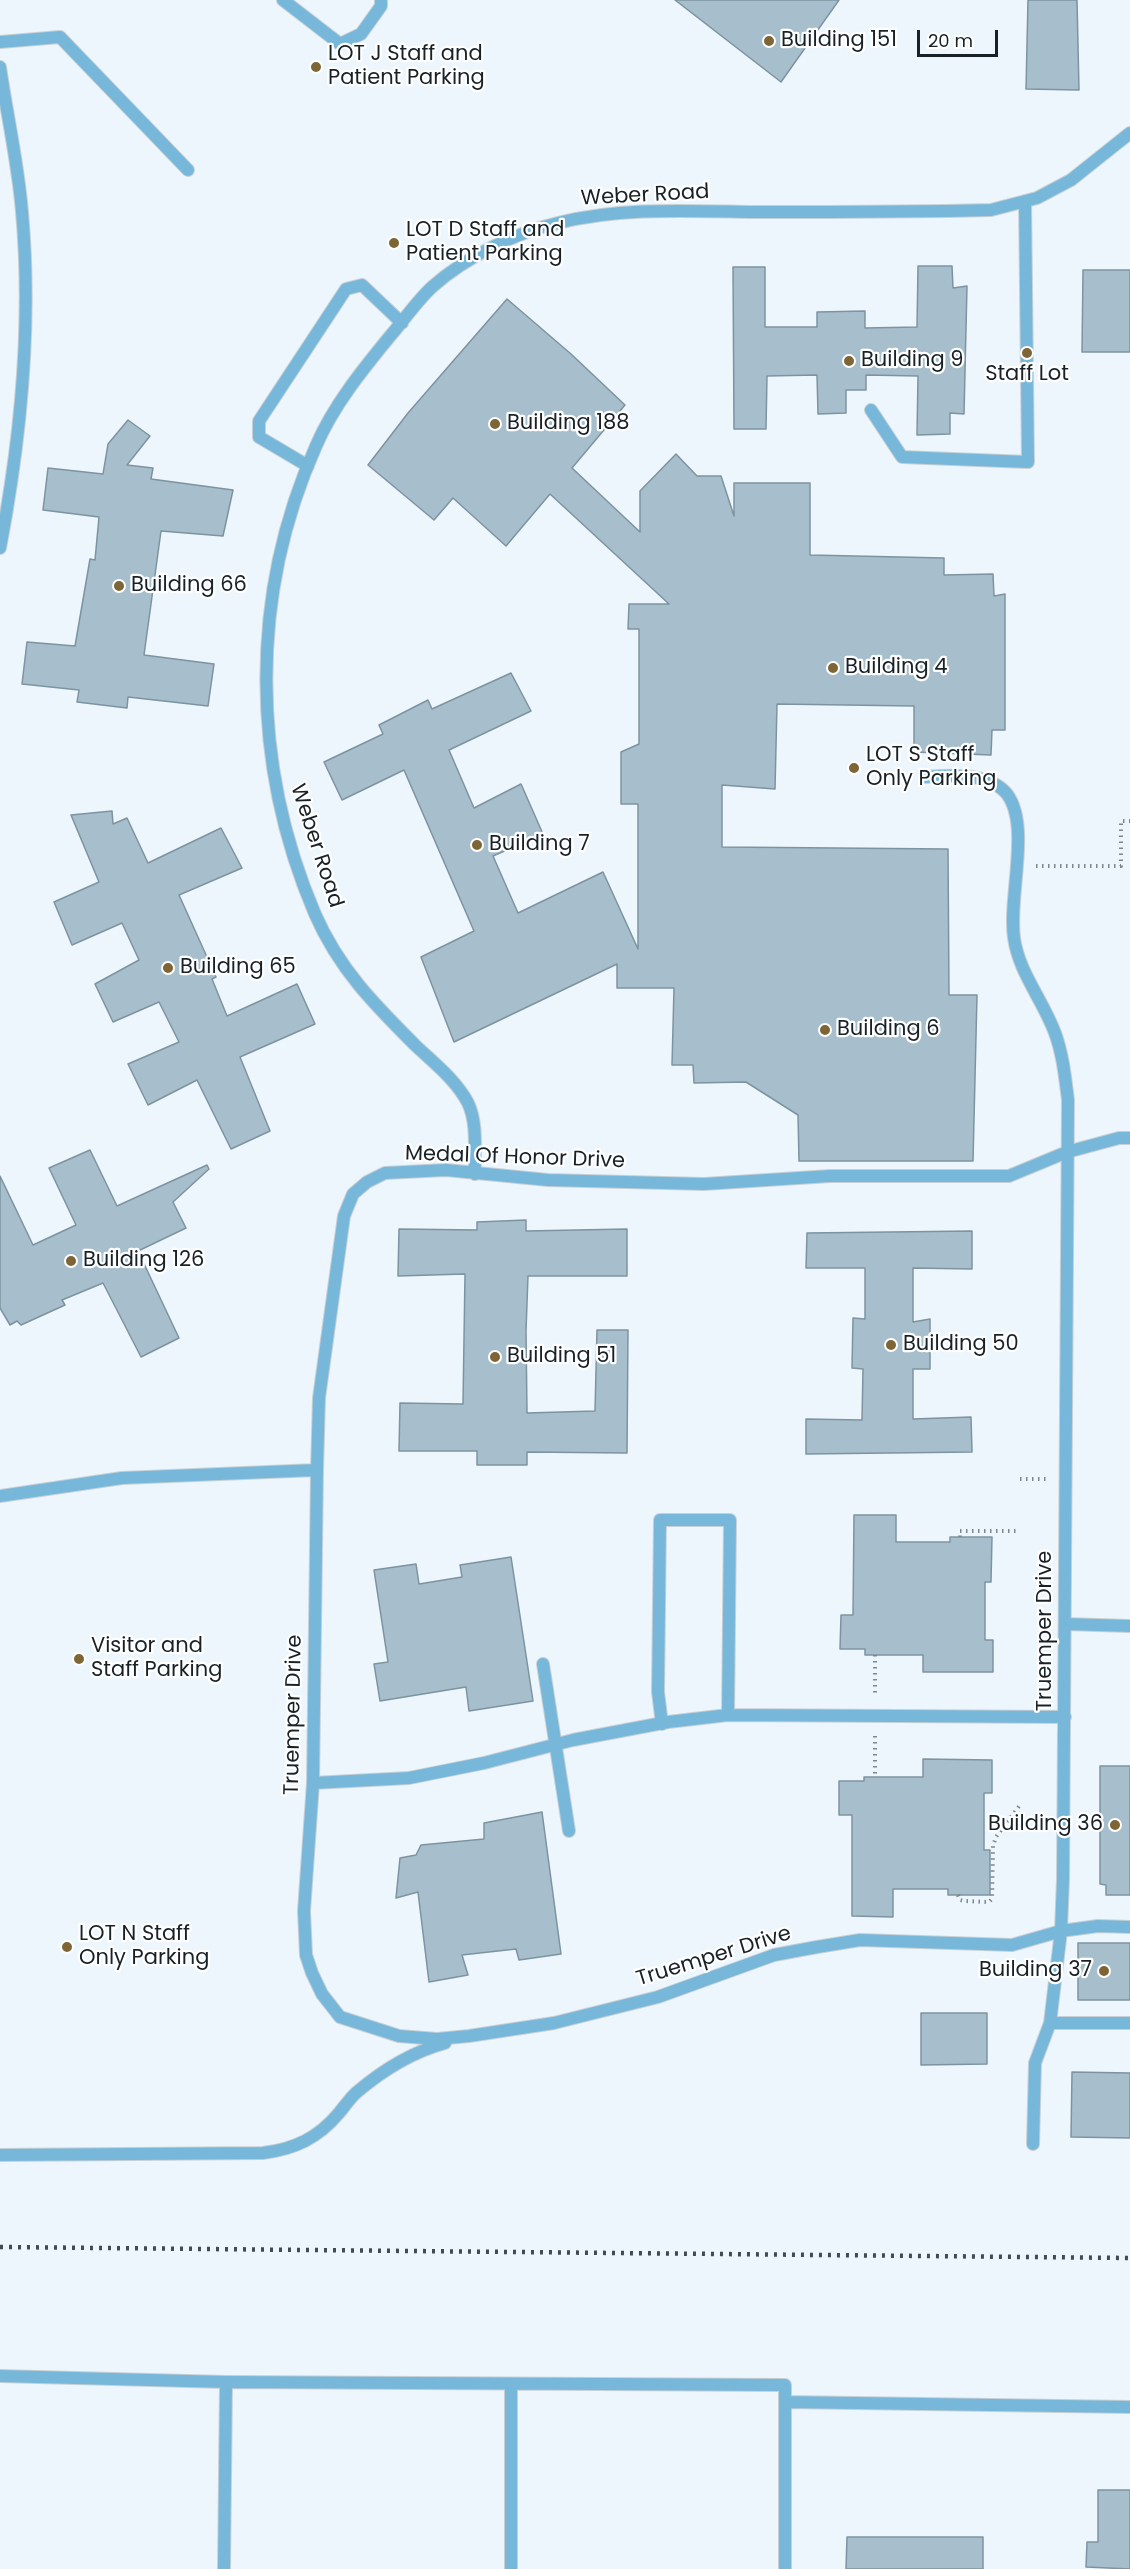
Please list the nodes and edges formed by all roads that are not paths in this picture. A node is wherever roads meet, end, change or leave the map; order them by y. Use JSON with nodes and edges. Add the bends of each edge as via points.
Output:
{"nodes":[{"id":1,"x":284,"y":0,"type":"edge"},
{"id":2,"x":381,"y":0,"type":"edge"},
{"id":3,"x":0,"y":42,"type":"edge"},
{"id":4,"x":0,"y":67,"type":"edge"},
{"id":5,"x":1130,"y":134,"type":"edge"},
{"id":6,"x":188,"y":170,"type":"dead end"},
{"id":7,"x":1025,"y":201,"type":"junction"},
{"id":8,"x":402,"y":322,"type":"junction"},
{"id":9,"x":871,"y":410,"type":"dead end"},
{"id":10,"x":308,"y":466,"type":"junction"},
{"id":11,"x":0,"y":548,"type":"edge"},
{"id":12,"x":925,"y":777,"type":"dead end"},
{"id":13,"x":1130,"y":1138,"type":"edge"},
{"id":14,"x":1067,"y":1152,"type":"junction"},
{"id":15,"x":475,"y":1174,"type":"junction"},
{"id":16,"x":317,"y":1470,"type":"junction"},
{"id":17,"x":0,"y":1496,"type":"edge"},
{"id":18,"x":1065,"y":1624,"type":"junction"},
{"id":19,"x":1130,"y":1626,"type":"edge"},
{"id":20,"x":543,"y":1664,"type":"dead end"},
{"id":21,"x":728,"y":1715,"type":"junction"},
{"id":22,"x":1065,"y":1717,"type":"junction"},
{"id":23,"x":662,"y":1724,"type":"junction"},
{"id":24,"x":556,"y":1744,"type":"junction"},
{"id":25,"x":313,"y":1783,"type":"junction"},
{"id":26,"x":569,"y":1831,"type":"dead end"},
{"id":27,"x":1130,"y":1927,"type":"edge"},
{"id":28,"x":1060,"y":1932,"type":"junction"},
{"id":29,"x":1050,"y":2023,"type":"junction"},
{"id":30,"x":1130,"y":2023,"type":"edge"},
{"id":31,"x":470,"y":2036,"type":"junction"},
{"id":32,"x":1033,"y":2145,"type":"dead end"},
{"id":33,"x":0,"y":2155,"type":"edge"},
{"id":34,"x":0,"y":2376,"type":"edge"},
{"id":35,"x":226,"y":2382,"type":"junction"},
{"id":36,"x":511,"y":2384,"type":"junction"},
{"id":37,"x":785,"y":2402,"type":"junction"},
{"id":38,"x":1130,"y":2407,"type":"edge"},
{"id":39,"x":224,"y":2569,"type":"edge"},
{"id":40,"x":511,"y":2569,"type":"edge"},
{"id":41,"x":785,"y":2569,"type":"edge"}],
"edges":[{"from":1,"to":2,"type":"lane","via":[[340,44],[361,34],[381,6]]},
{"from":3,"to":6,"type":"lane","via":[[60,37]]},
{"from":4,"to":11,"type":"lane","via":[[22,210],[25,262],[24,370]]},
{"from":5,"to":7,"type":"lane","name":"Weber Road","via":[[1071,180]]},
{"from":7,"to":8,"type":"lane","name":"Weber Road","via":[[992,210],[675,211],[605,215],[556,223],[508,240],[470,261],[432,287]]},
{"from":7,"to":9,"type":"lane","via":[[1028,462],[902,457]]},
{"from":8,"to":10,"type":"lane","name":"Weber Road","via":[[345,396]]},
{"from":8,"to":10,"type":"lane","via":[[362,285],[346,289],[259,421],[259,437]]},
{"from":10,"to":15,"type":"lane","name":"Weber Road","via":[[275,572],[268,634],[265,698],[276,792],[303,882],[338,958],[365,995],[454,1083],[468,1104],[474,1121]]},
{"from":12,"to":14,"type":"lane","name":"Truemper Drive","via":[[956,776],[992,783],[1006,794],[1014,810],[1019,828],[1014,938],[1024,974],[1055,1032],[1064,1063]]},
{"from":13,"to":14,"type":"lane","name":"Medal Of Honor Drive"},
{"from":14,"to":15,"type":"lane","name":"Medal Of Honor Drive","via":[[1009,1176],[830,1176],[704,1184]]},
{"from":14,"to":18,"type":"lane","name":"Truemper Drive"},
{"from":15,"to":16,"type":"lane","name":"Medal Of Honor Drive","via":[[446,1170],[385,1173],[353,1194],[344,1216],[319,1398]]},
{"from":16,"to":17,"type":"lane","via":[[122,1478]]},
{"from":16,"to":25,"type":"lane","name":"Truemper Drive"},
{"from":18,"to":19,"type":"lane"},
{"from":18,"to":22,"type":"lane","name":"Truemper Drive"},
{"from":20,"to":24,"type":"lane"},
{"from":21,"to":22,"type":"lane"},
{"from":21,"to":23,"type":"lane"},
{"from":21,"to":23,"type":"lane","via":[[730,1520],[660,1520],[658,1692]]},
{"from":22,"to":28,"type":"lane","name":"Truemper Drive"},
{"from":23,"to":24,"type":"lane"},
{"from":24,"to":25,"type":"lane","via":[[409,1778]]},
{"from":24,"to":26,"type":"lane"},
{"from":25,"to":31,"type":"lane","name":"Truemper Drive","via":[[304,1911],[306,1955],[322,1994],[340,2017],[369,2028],[399,2036]]},
{"from":27,"to":28,"type":"lane","via":[[1098,1926]]},
{"from":28,"to":29,"type":"lane"},
{"from":28,"to":31,"type":"lane","name":"Truemper Drive","via":[[1012,1945],[860,1940],[806,1949],[774,1955],[658,1997],[554,2023]]},
{"from":29,"to":30,"type":"lane"},
{"from":29,"to":32,"type":"lane","via":[[1035,2063]]},
{"from":31,"to":33,"type":"lane","via":[[424,2049],[386,2069],[354,2094],[323,2128],[287,2150]]},
{"from":34,"to":35,"type":"lane"},
{"from":35,"to":36,"type":"lane"},
{"from":35,"to":39,"type":"lane"},
{"from":36,"to":37,"type":"lane","via":[[785,2385]]},
{"from":36,"to":40,"type":"lane"},
{"from":37,"to":38,"type":"lane"},
{"from":37,"to":41,"type":"lane"}]}
